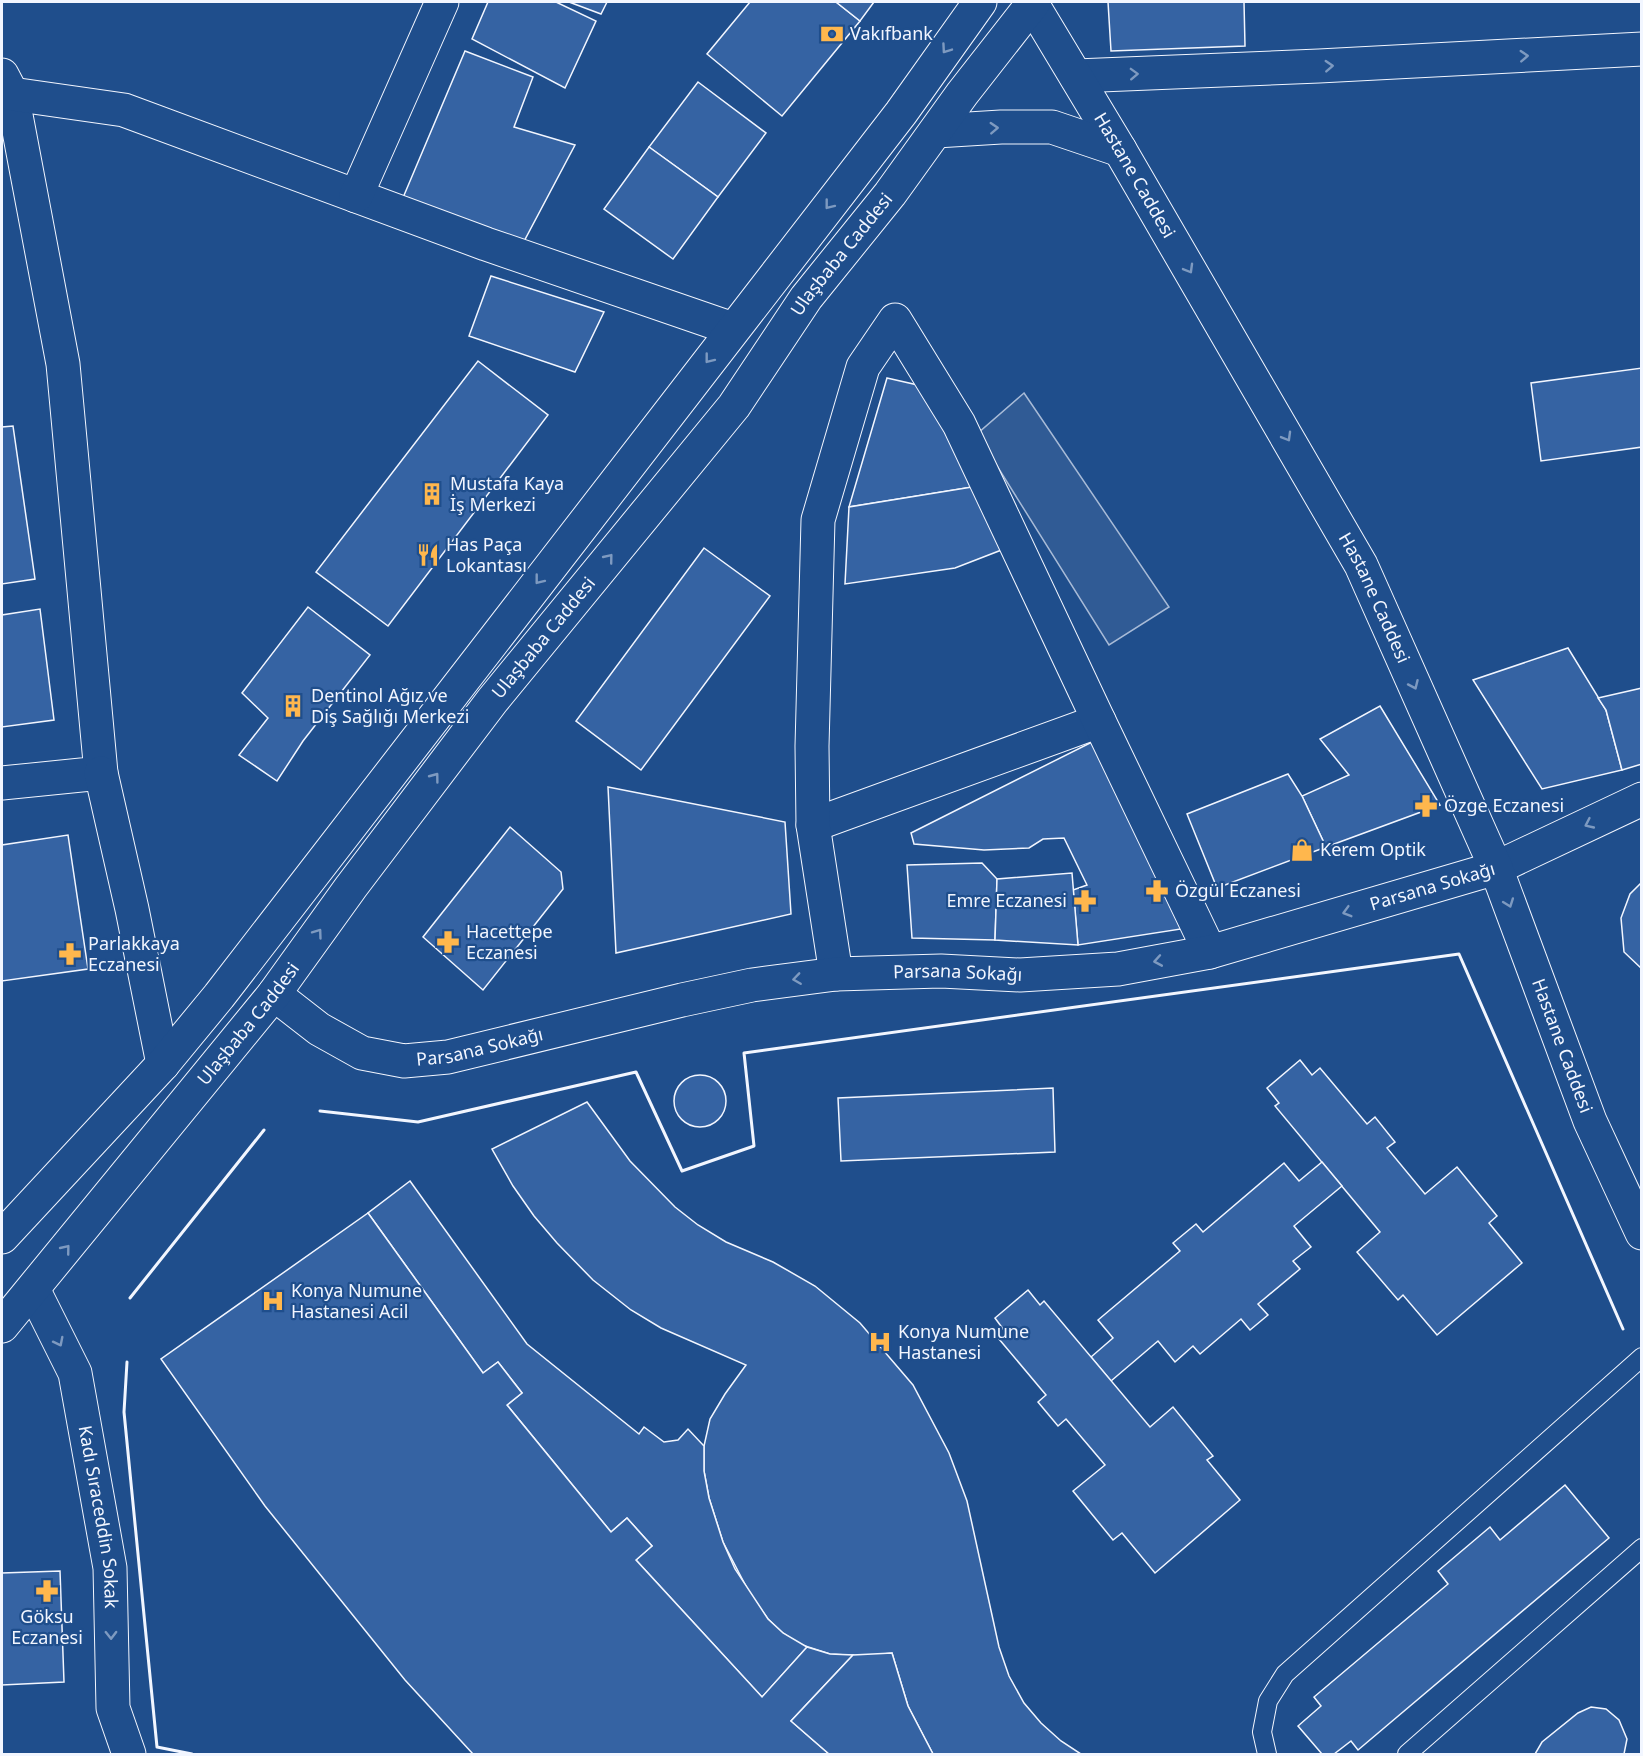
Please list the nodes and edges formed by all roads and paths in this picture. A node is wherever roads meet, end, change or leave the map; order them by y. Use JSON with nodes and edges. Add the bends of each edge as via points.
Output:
{"nodes":[{"id":1,"x":442,"y":2,"type":"edge"},
{"id":2,"x":980,"y":2,"type":"edge"},
{"id":3,"x":1032,"y":3,"type":"edge"},
{"id":4,"x":1641,"y":49,"type":"edge"},
{"id":5,"x":1076,"y":76,"type":"junction"},
{"id":6,"x":7,"y":85,"type":"edge"},
{"id":7,"x":936,"y":131,"type":"junction"},
{"id":8,"x":1120,"y":150,"type":"junction"},
{"id":9,"x":356,"y":196,"type":"junction"},
{"id":10,"x":733,"y":329,"type":"junction"},
{"id":11,"x":1099,"y":721,"type":"junction"},
{"id":12,"x":101,"y":773,"type":"junction"},
{"id":13,"x":2,"y":783,"type":"edge"},
{"id":14,"x":1641,"y":799,"type":"edge"},
{"id":15,"x":813,"y":825,"type":"junction"},
{"id":16,"x":1496,"y":868,"type":"junction"},
{"id":17,"x":1210,"y":952,"type":"junction"},
{"id":18,"x":836,"y":974,"type":"junction"},
{"id":19,"x":274,"y":994,"type":"junction"},
{"id":20,"x":163,"y":1064,"type":"junction"},
{"id":21,"x":1641,"y":1233,"type":"edge"},
{"id":22,"x":2,"y":1237,"type":"edge"},
{"id":23,"x":33,"y":1289,"type":"junction"},
{"id":24,"x":2,"y":1326,"type":"edge"},
{"id":25,"x":1641,"y":1357,"type":"edge"},
{"id":26,"x":1641,"y":1548,"type":"edge"},
{"id":27,"x":129,"y":1755,"type":"edge"},
{"id":28,"x":1267,"y":1755,"type":"edge"},
{"id":29,"x":1407,"y":1755,"type":"edge"}],
"edges":[{"from":1,"to":9,"type":"street"},
{"from":2,"to":10,"type":"street","name":"Ulaşbaba Caddesi","one_way":true,"via":[[901,113]]},
{"from":3,"to":5,"type":"street","name":"Hastane Caddesi"},
{"from":3,"to":7,"type":"street","name":"Ulaşbaba Caddesi"},
{"from":5,"to":4,"type":"street","one_way":true},
{"from":5,"to":8,"type":"street","name":"Hastane Caddesi"},
{"from":6,"to":9,"type":"street","via":[[123,110]]},
{"from":6,"to":12,"type":"street","via":[[63,364]]},
{"from":7,"to":8,"type":"street","one_way":true,"via":[[1052,127]]},
{"from":19,"to":7,"type":"street","name":"Ulaşbaba Caddesi","one_way":true,"via":[[492,702],[734,406],[806,298]]},
{"from":8,"to":16,"type":"street","name":"Hastane Caddesi","one_way":true,"via":[[1361,565]]},
{"from":9,"to":10,"type":"street"},
{"from":10,"to":20,"type":"street","name":"Ulaşbaba Caddesi","one_way":true},
{"from":11,"to":15,"type":"street"},
{"from":11,"to":15,"type":"street","via":[[959,424],[895,320],[863,367],[818,520]]},
{"from":11,"to":17,"type":"street"},
{"from":12,"to":13,"type":"street"},
{"from":12,"to":20,"type":"street"},
{"from":14,"to":16,"type":"street","name":"Parsana Sokağı","one_way":true},
{"from":15,"to":18,"type":"street"},
{"from":16,"to":17,"type":"street","name":"Parsana Sokağı","one_way":true},
{"from":16,"to":21,"type":"street","name":"Hastane Caddesi","one_way":true,"via":[[1590,1121]]},
{"from":17,"to":18,"type":"street","name":"Parsana Sokağı","one_way":true,"via":[[1119,969],[1020,975],[941,971]]},
{"from":18,"to":19,"type":"street","name":"Parsana Sokağı","one_way":true,"via":[[752,985],[448,1057],[404,1061],[362,1053],[319,1029]]},
{"from":23,"to":19,"type":"street","name":"Ulaşbaba Caddesi","one_way":true},
{"from":20,"to":22,"type":"street","name":"Ulaşbaba Caddesi"},
{"from":23,"to":24,"type":"street","name":"Ulaşbaba Caddesi"},
{"from":23,"to":27,"type":"street","name":"Kadı Sıraceddin Sokak","one_way":true,"via":[[75,1373],[110,1568],[113,1708]]},
{"from":25,"to":28,"type":"lane","via":[[1285,1674],[1268,1701],[1262,1732]]},
{"from":26,"to":29,"type":"lane"}]}
